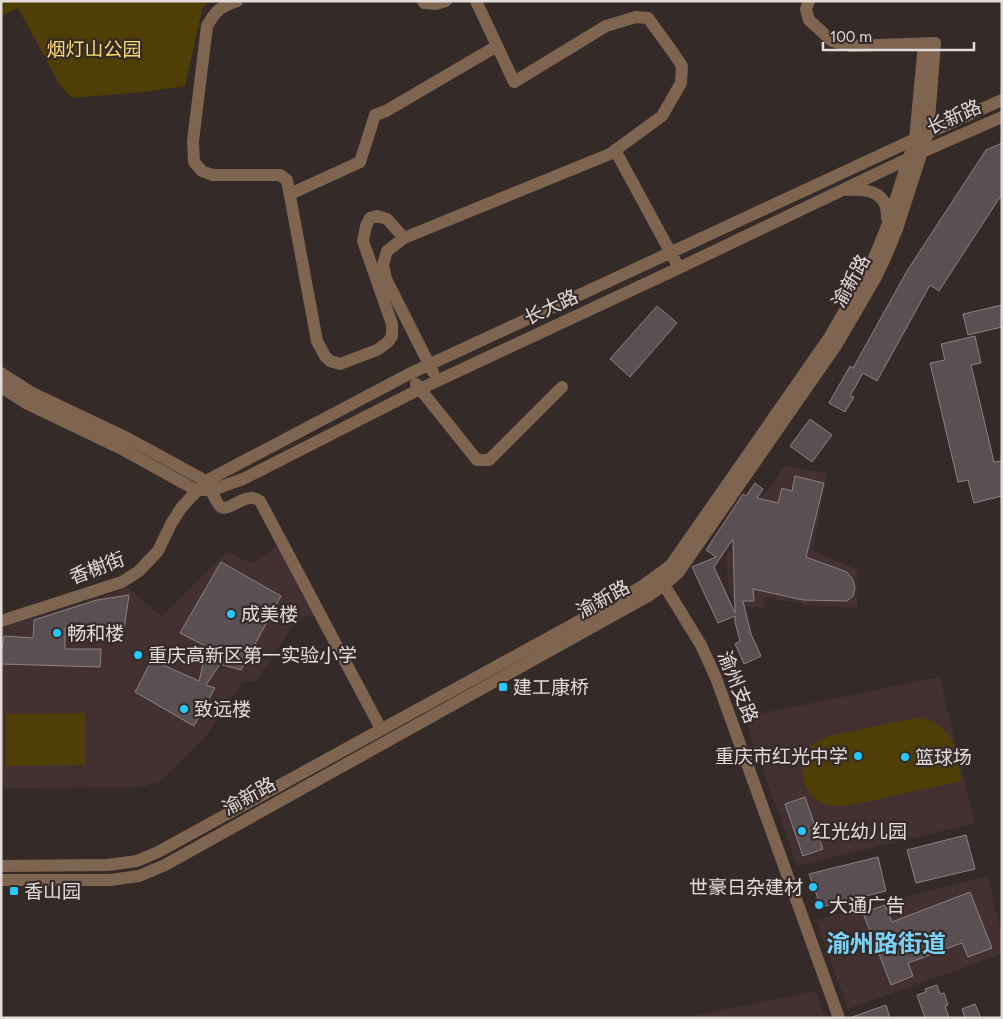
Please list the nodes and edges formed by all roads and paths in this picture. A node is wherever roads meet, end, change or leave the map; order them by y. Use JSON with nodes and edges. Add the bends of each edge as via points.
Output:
{"nodes":[{"id":1,"x":238,"y":1,"type":"edge"},
{"id":2,"x":423,"y":1,"type":"edge"},
{"id":3,"x":446,"y":1,"type":"edge"},
{"id":4,"x":476,"y":1,"type":"edge"},
{"id":5,"x":808,"y":1,"type":"edge"},
{"id":6,"x":929,"y":44,"type":"junction"},
{"id":7,"x":497,"y":46,"type":"junction"},
{"id":8,"x":1002,"y":100,"type":"edge"},
{"id":9,"x":1002,"y":117,"type":"edge"},
{"id":10,"x":928,"y":133,"type":"junction"},
{"id":11,"x":915,"y":139,"type":"junction"},
{"id":12,"x":615,"y":150,"type":"junction"},
{"id":13,"x":922,"y":152,"type":"junction"},
{"id":14,"x":910,"y":158,"type":"junction"},
{"id":15,"x":843,"y":190,"type":"junction"},
{"id":16,"x":290,"y":194,"type":"junction"},
{"id":17,"x":887,"y":226,"type":"junction"},
{"id":18,"x":404,"y":238,"type":"junction"},
{"id":19,"x":670,"y":252,"type":"junction"},
{"id":20,"x":678,"y":268,"type":"junction"},
{"id":21,"x":429,"y":364,"type":"junction"},
{"id":22,"x":1,"y":373,"type":"edge"},
{"id":23,"x":409,"y":374,"type":"junction"},
{"id":24,"x":437,"y":381,"type":"junction"},
{"id":25,"x":1,"y":387,"type":"edge"},
{"id":26,"x":562,"y":387,"type":"dead end"},
{"id":27,"x":420,"y":389,"type":"junction"},
{"id":28,"x":209,"y":486,"type":"junction"},
{"id":29,"x":196,"y":490,"type":"junction"},
{"id":30,"x":661,"y":581,"type":"junction"},
{"id":31,"x":1,"y":621,"type":"edge"},
{"id":32,"x":381,"y":729,"type":"junction"},
{"id":33,"x":1,"y":866,"type":"edge"},
{"id":34,"x":1,"y":880,"type":"edge"},
{"id":35,"x":840,"y":1018,"type":"edge"}],
"edges":[{"from":1,"to":16,"type":"street","via":[[216,12],[208,26],[193,141],[194,162],[202,171],[212,175],[280,175],[287,180]]},
{"from":2,"to":3,"type":"street","via":[[436,4]]},
{"from":4,"to":7,"type":"street"},
{"from":5,"to":6,"type":"street","via":[[806,9],[810,20],[832,41],[851,46]]},
{"from":6,"to":10,"type":"street","name":"渝新路"},
{"from":6,"to":11,"type":"street","name":"渝新路"},
{"from":7,"to":12,"type":"street","via":[[514,82],[606,26],[636,17],[648,18],[682,66],[681,83],[662,116]]},
{"from":7,"to":16,"type":"street","via":[[375,115],[360,162]]},
{"from":8,"to":10,"type":"street","name":"长新路"},
{"from":9,"to":13,"type":"street","name":"长新路"},
{"from":10,"to":11,"type":"street","name":"长大路"},
{"from":10,"to":13,"type":"street","name":"渝新路"},
{"from":11,"to":14,"type":"street","name":"渝新路"},
{"from":11,"to":19,"type":"street","name":"长大路"},
{"from":12,"to":18,"type":"street"},
{"from":12,"to":19,"type":"street"},
{"from":13,"to":14,"type":"street","name":"长大路"},
{"from":13,"to":30,"type":"street","name":"渝新路","via":[[886,256],[837,344],[678,573]]},
{"from":14,"to":15,"type":"street","name":"长大路"},
{"from":14,"to":17,"type":"street","name":"渝新路"},
{"from":15,"to":17,"type":"street","via":[[863,189],[883,199],[887,206]]},
{"from":15,"to":20,"type":"street","name":"长大路"},
{"from":16,"to":18,"type":"street","via":[[317,341],[330,361],[340,364],[377,350],[392,336],[392,324],[363,241],[370,218],[377,216],[387,219]]},
{"from":17,"to":30,"type":"street","name":"渝新路","via":[[866,274],[829,338]]},
{"from":18,"to":21,"type":"street","via":[[388,251],[383,265],[386,279]]},
{"from":19,"to":20,"type":"street"},
{"from":19,"to":21,"type":"street","name":"长大路"},
{"from":20,"to":24,"type":"street","name":"长大路"},
{"from":21,"to":23,"type":"street","name":"长大路"},
{"from":21,"to":24,"type":"street"},
{"from":22,"to":28,"type":"street","via":[[32,393],[126,438]]},
{"from":23,"to":27,"type":"street"},
{"from":23,"to":28,"type":"street","name":"长大路"},
{"from":24,"to":27,"type":"street","name":"长大路"},
{"from":25,"to":29,"type":"street"},
{"from":26,"to":27,"type":"street","via":[[489,460],[477,460]]},
{"from":27,"to":28,"type":"street","name":"长大路","via":[[243,479]]},
{"from":28,"to":29,"type":"street","name":"香榭街"},
{"from":28,"to":32,"type":"street","via":[[222,507],[250,497],[260,501]]},
{"from":29,"to":31,"type":"street","name":"香榭街","via":[[171,524],[158,551],[139,572],[122,582]]},
{"from":30,"to":32,"type":"street","name":"渝新路","via":[[641,587]]},
{"from":30,"to":34,"type":"street","name":"渝新路","via":[[640,601],[165,865],[139,876],[110,880]]},
{"from":30,"to":35,"type":"street","name":"渝州支路","via":[[701,645],[716,678]]},
{"from":32,"to":33,"type":"street","name":"渝新路","via":[[137,861],[108,865]]}]}
